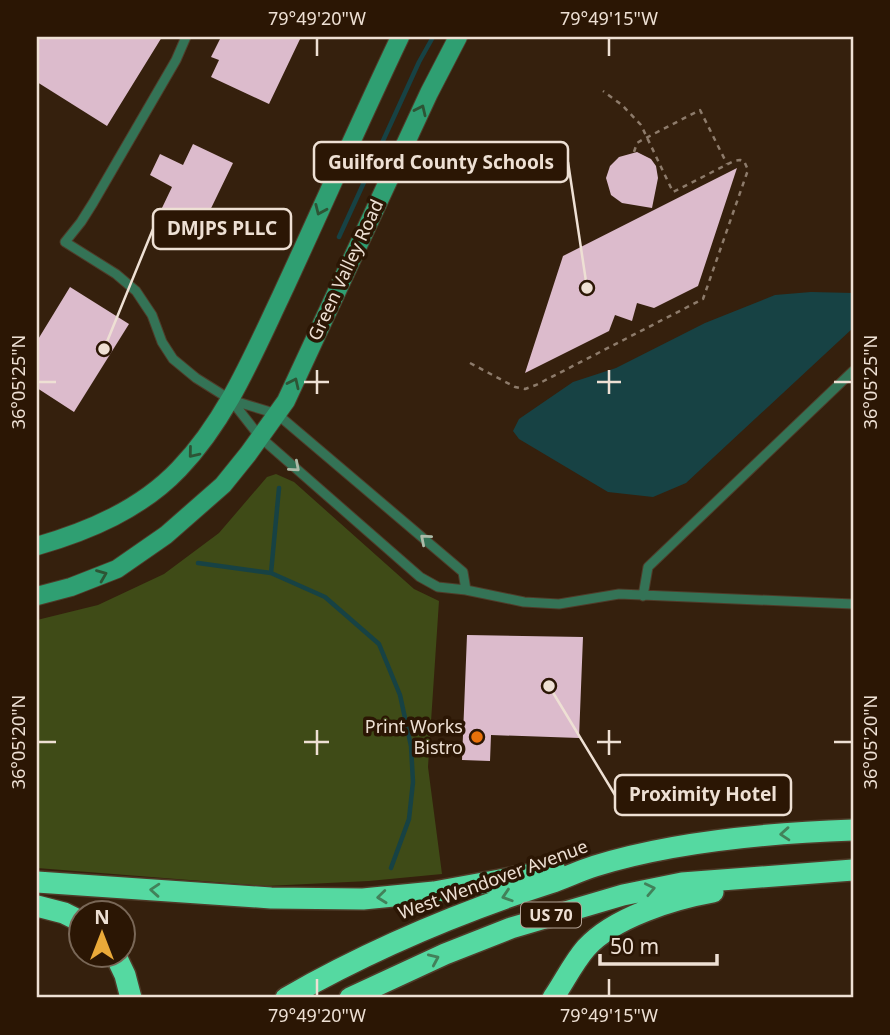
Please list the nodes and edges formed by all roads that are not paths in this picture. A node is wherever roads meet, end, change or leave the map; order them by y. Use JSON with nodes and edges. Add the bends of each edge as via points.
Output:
{"nodes":[{"id":1,"x":186,"y":37,"type":"edge"},
{"id":2,"x":400,"y":37,"type":"edge"},
{"id":3,"x":458,"y":37,"type":"edge"},
{"id":4,"x":853,"y":371,"type":"edge"},
{"id":5,"x":231,"y":400,"type":"junction"},
{"id":6,"x":277,"y":414,"type":"junction"},
{"id":7,"x":260,"y":437,"type":"junction"},
{"id":8,"x":37,"y":546,"type":"edge"},
{"id":9,"x":466,"y":590,"type":"junction"},
{"id":10,"x":37,"y":596,"type":"edge"},
{"id":11,"x":643,"y":596,"type":"junction"},
{"id":12,"x":853,"y":604,"type":"edge"},
{"id":13,"x":853,"y":830,"type":"edge"},
{"id":14,"x":595,"y":866,"type":"junction"},
{"id":15,"x":853,"y":870,"type":"edge"},
{"id":16,"x":766,"y":875,"type":"junction"},
{"id":17,"x":37,"y":881,"type":"edge"},
{"id":18,"x":37,"y":906,"type":"edge"},
{"id":19,"x":66,"y":914,"type":"edge"},
{"id":20,"x":122,"y":968,"type":"edge"},
{"id":21,"x":131,"y":998,"type":"edge"},
{"id":22,"x":286,"y":998,"type":"edge"},
{"id":23,"x":350,"y":998,"type":"edge"},
{"id":24,"x":554,"y":998,"type":"edge"}],
"edges":[{"from":1,"to":5,"type":"lane","via":[[93,203],[65,242],[136,291],[173,359]]},
{"from":2,"to":5,"type":"main road","one_way":true},
{"from":6,"to":3,"type":"main road","name":"Green Valley Road","one_way":true},
{"from":4,"to":11,"type":"lane","via":[[648,567]]},
{"from":5,"to":6,"type":"lane"},
{"from":5,"to":7,"type":"lane"},
{"from":5,"to":8,"type":"main road","one_way":true,"via":[[179,470],[146,498],[113,518]]},
{"from":6,"to":7,"type":"main road","name":"Green Valley Road"},
{"from":9,"to":6,"type":"lane","one_way":true,"via":[[463,572]]},
{"from":7,"to":9,"type":"lane","one_way":true,"via":[[420,577],[438,587]]},
{"from":10,"to":7,"type":"main road","name":"Green Valley Road","one_way":true,"via":[[117,569],[166,535],[223,485]]},
{"from":9,"to":11,"type":"lane","via":[[559,604],[619,594]]},
{"from":11,"to":12,"type":"lane"},
{"from":13,"to":14,"type":"highway","name":"West Wendover Avenue","number":"US 70","one_way":true,"via":[[704,843]]},
{"from":14,"to":17,"type":"highway","one_way":true,"via":[[363,899],[271,898]]},
{"from":14,"to":22,"type":"highway","name":"West Wendover Avenue","number":"US 70","one_way":true,"via":[[399,939]]},
{"from":15,"to":16,"type":"highway","number":"US 70"},
{"from":23,"to":16,"type":"highway","number":"US 70","one_way":true,"via":[[445,954],[561,912],[682,883]]},
{"from":16,"to":24,"type":"highway","via":[[646,910],[610,930],[587,947]]},
{"from":18,"to":19,"type":"highway"},
{"from":20,"to":21,"type":"highway"}]}
